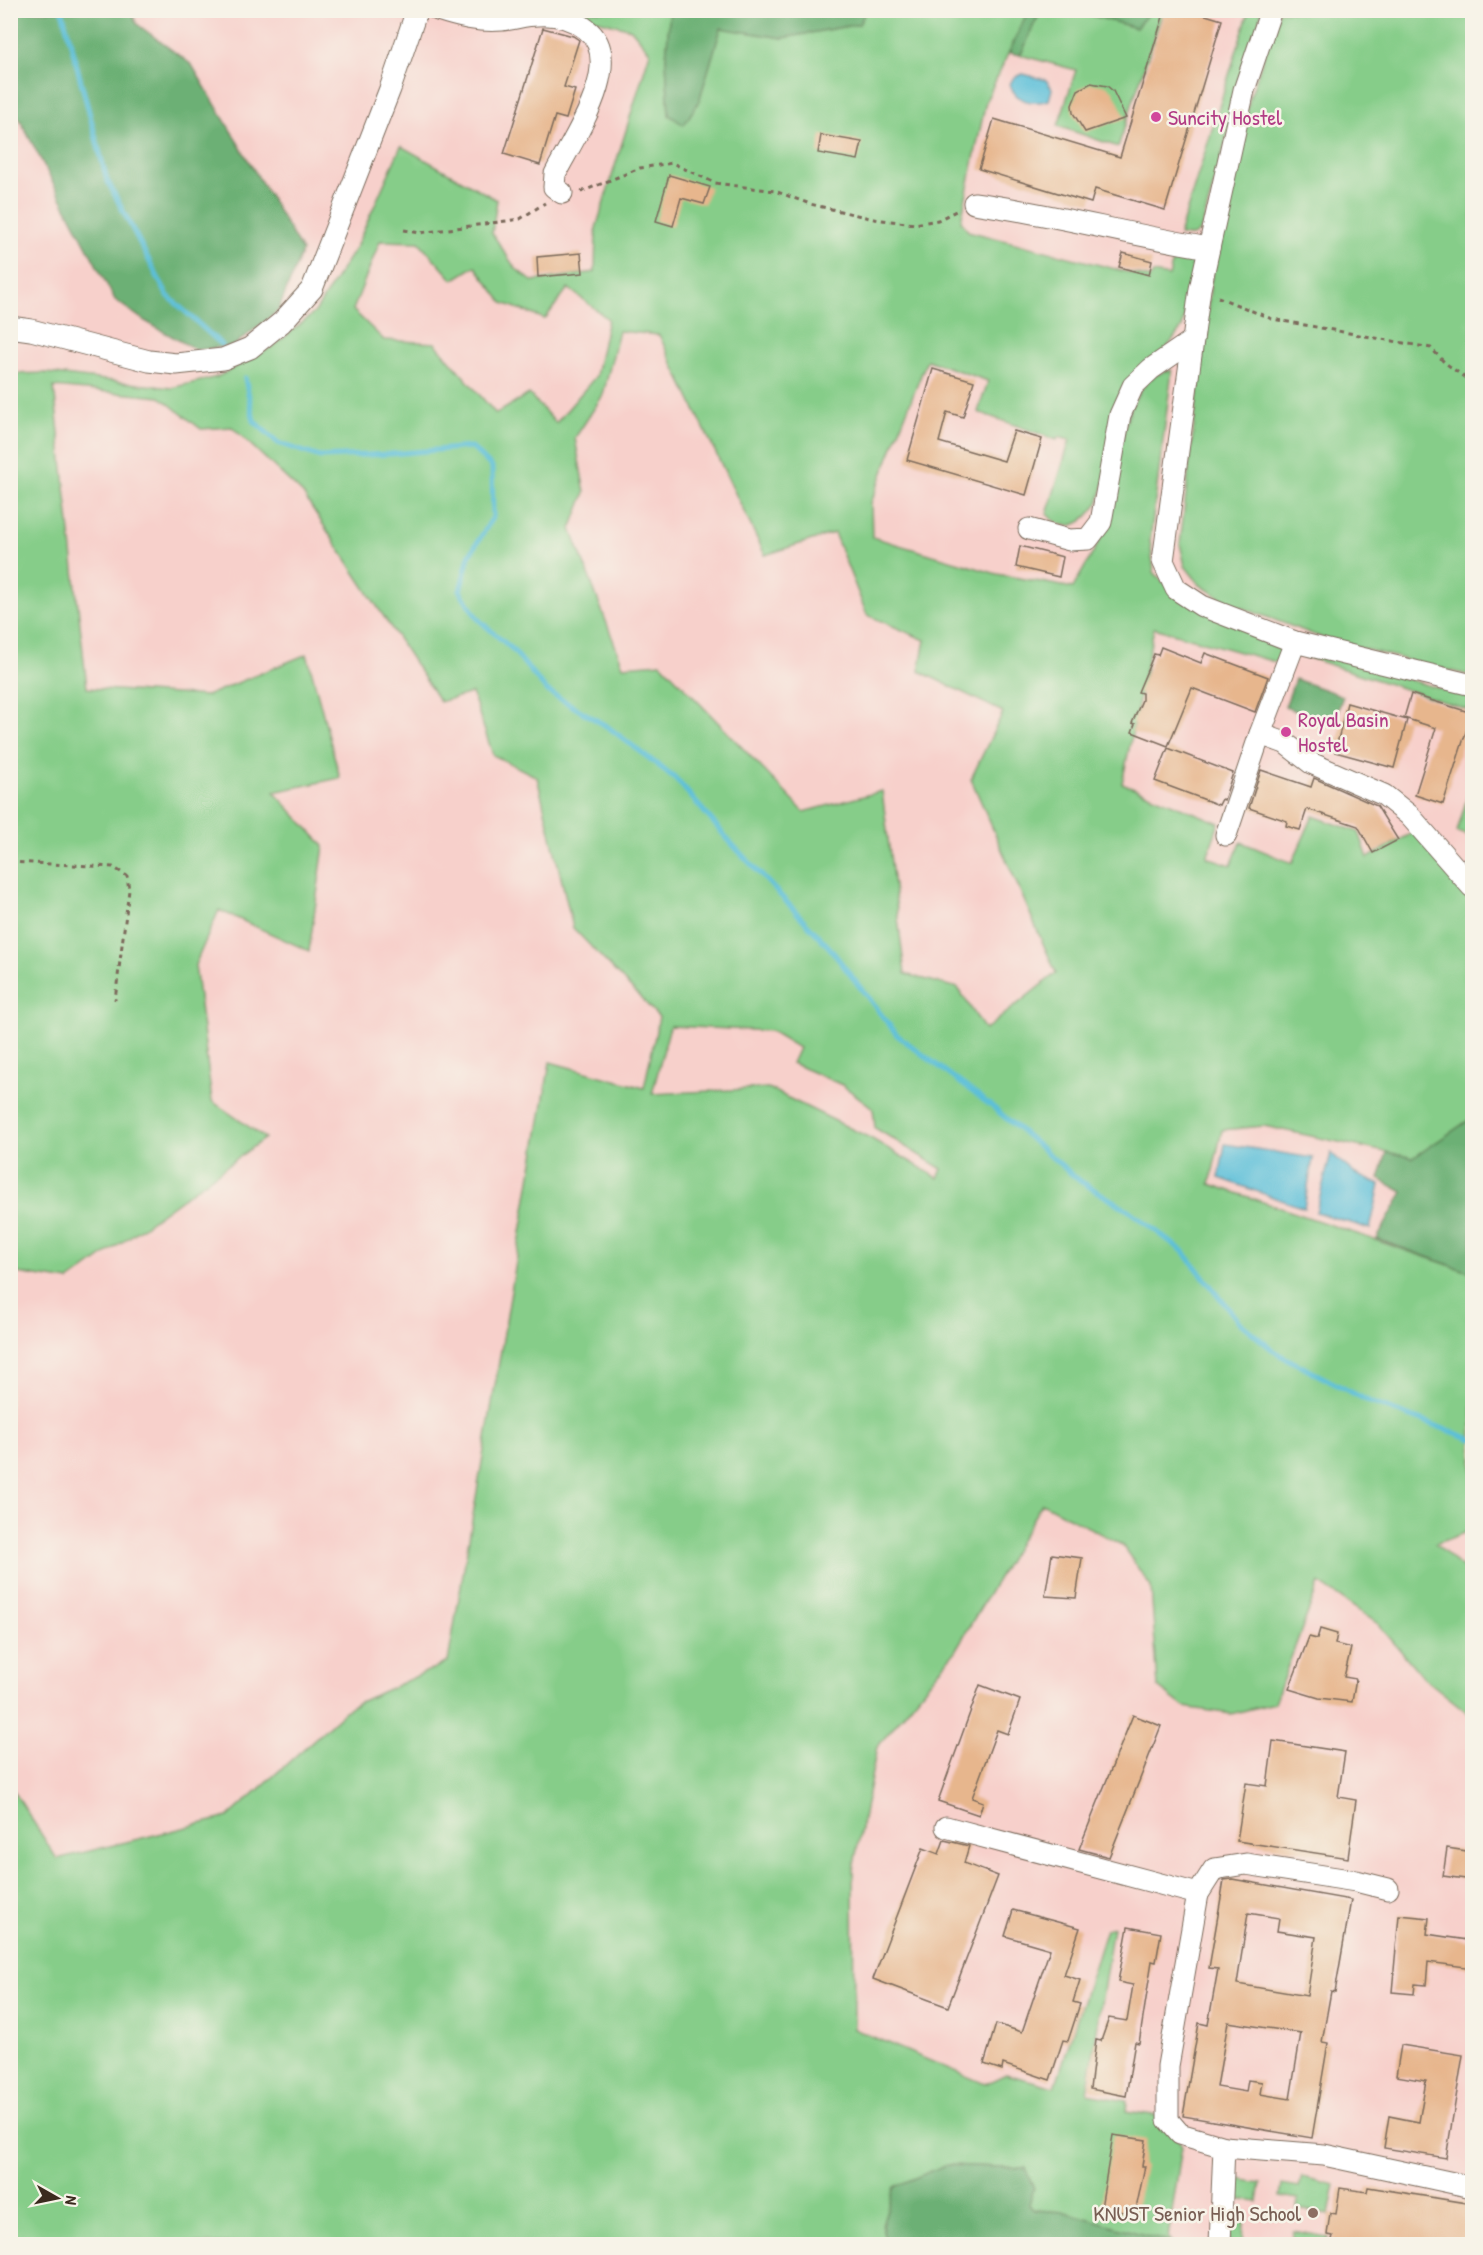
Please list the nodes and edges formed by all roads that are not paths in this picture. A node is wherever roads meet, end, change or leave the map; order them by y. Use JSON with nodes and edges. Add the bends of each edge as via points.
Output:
{"nodes":[{"id":1,"x":417,"y":10,"type":"edge"},
{"id":2,"x":438,"y":10,"type":"edge"},
{"id":3,"x":1271,"y":10,"type":"edge"},
{"id":4,"x":561,"y":193,"type":"road end"},
{"id":5,"x":974,"y":203,"type":"road end"},
{"id":6,"x":1209,"y":248,"type":"junction"},
{"id":7,"x":10,"y":327,"type":"edge"},
{"id":8,"x":1193,"y":340,"type":"junction"},
{"id":9,"x":1029,"y":529,"type":"dead end"},
{"id":10,"x":1295,"y":642,"type":"junction"},
{"id":11,"x":1473,"y":685,"type":"edge"},
{"id":12,"x":1260,"y":734,"type":"junction"},
{"id":13,"x":1226,"y":835,"type":"dead end"},
{"id":14,"x":1473,"y":887,"type":"edge"},
{"id":15,"x":946,"y":1827,"type":"dead end"},
{"id":16,"x":1388,"y":1889,"type":"dead end"},
{"id":17,"x":1198,"y":1894,"type":"junction"},
{"id":18,"x":1224,"y":2147,"type":"junction"},
{"id":19,"x":1473,"y":2187,"type":"edge"},
{"id":20,"x":1220,"y":2244,"type":"edge"}],
"edges":[{"from":1,"to":7,"type":"street","via":[[312,289],[282,322],[250,348],[223,359],[176,364],[148,361]]},
{"from":2,"to":4,"type":"street","via":[[465,19],[538,15],[572,19],[596,36],[602,62],[596,92],[555,174],[554,187]]},
{"from":3,"to":6,"type":"street","via":[[1244,90]]},
{"from":5,"to":6,"type":"street"},
{"from":6,"to":8,"type":"street"},
{"from":8,"to":9,"type":"street","via":[[1132,386],[1120,415],[1101,522],[1088,539],[1069,540]]},
{"from":8,"to":10,"type":"street","via":[[1163,561],[1176,589],[1187,598]]},
{"from":10,"to":11,"type":"street"},
{"from":10,"to":12,"type":"street"},
{"from":12,"to":13,"type":"street"},
{"from":12,"to":14,"type":"street","via":[[1285,744],[1311,763],[1384,795],[1409,815]]},
{"from":15,"to":17,"type":"street"},
{"from":16,"to":17,"type":"street","via":[[1246,1864],[1214,1869]]},
{"from":17,"to":18,"type":"street","via":[[1168,2066],[1168,2120],[1180,2134]]},
{"from":18,"to":19,"type":"street","via":[[1324,2155]]},
{"from":18,"to":20,"type":"street"}]}
